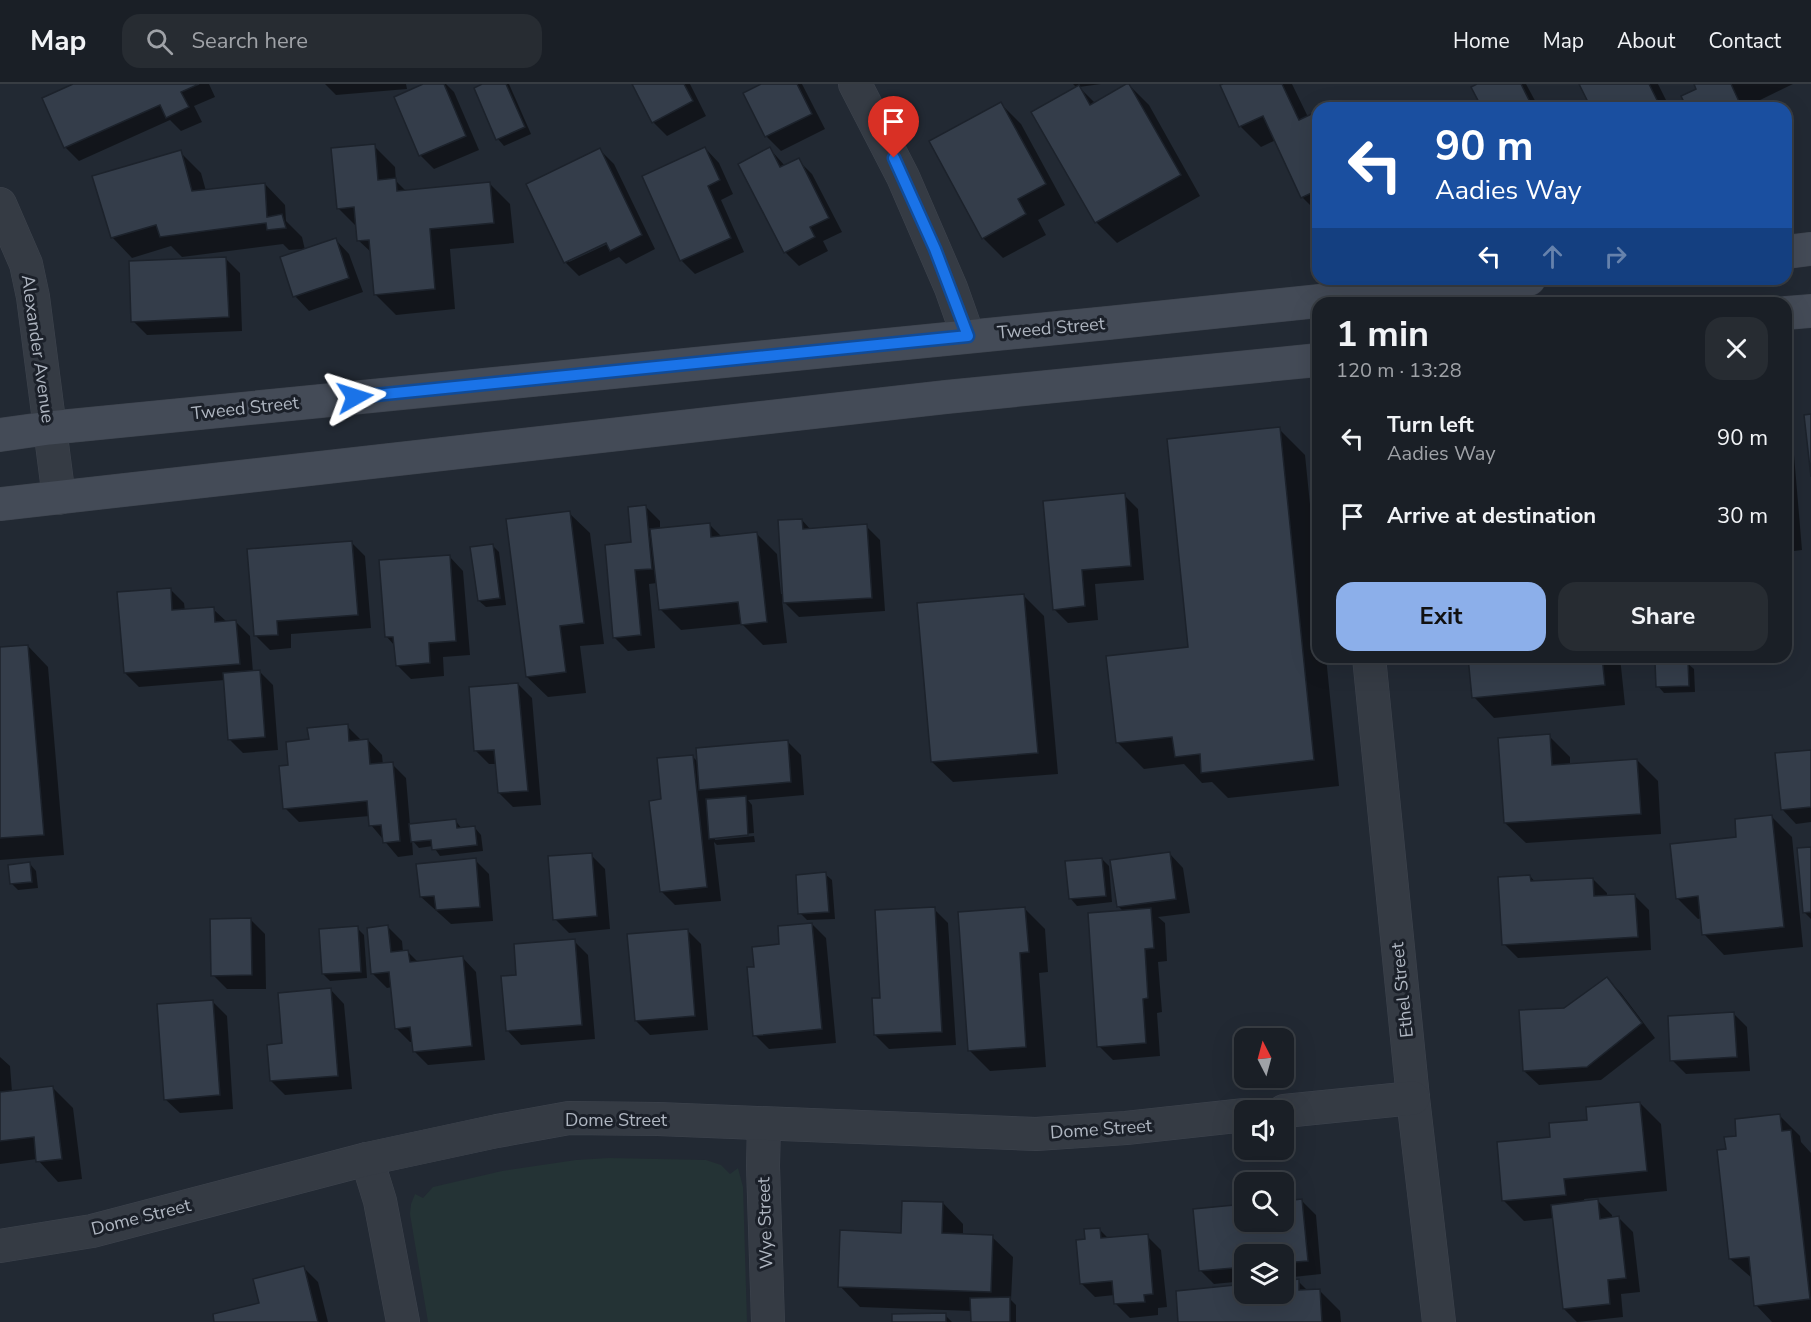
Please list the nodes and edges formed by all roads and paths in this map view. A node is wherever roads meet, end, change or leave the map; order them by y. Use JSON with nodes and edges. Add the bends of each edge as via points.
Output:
{"nodes":[{"id":1,"x":855,"y":84,"type":"edge"},
{"id":2,"x":0,"y":204,"type":"edge"},
{"id":3,"x":1811,"y":249,"type":"edge"},
{"id":4,"x":1792,"y":251,"type":"edge"},
{"id":5,"x":1475,"y":285,"type":"edge"},
{"id":6,"x":1368,"y":297,"type":"edge"},
{"id":7,"x":1312,"y":303,"type":"edge"},
{"id":8,"x":1811,"y":311,"type":"edge"},
{"id":9,"x":1792,"y":313,"type":"edge"},
{"id":10,"x":968,"y":336,"type":"junction"},
{"id":11,"x":1312,"y":361,"type":"edge"},
{"id":12,"x":49,"y":428,"type":"junction"},
{"id":13,"x":0,"y":435,"type":"edge"},
{"id":14,"x":59,"y":498,"type":"junction"},
{"id":15,"x":0,"y":504,"type":"edge"},
{"id":16,"x":1371,"y":663,"type":"edge"},
{"id":17,"x":1413,"y":1098,"type":"junction"},
{"id":18,"x":1294,"y":1110,"type":"edge"},
{"id":19,"x":1234,"y":1116,"type":"edge"},
{"id":20,"x":764,"y":1124,"type":"junction"},
{"id":21,"x":367,"y":1159,"type":"junction"},
{"id":22,"x":0,"y":1246,"type":"edge"},
{"id":23,"x":403,"y":1322,"type":"edge"},
{"id":24,"x":768,"y":1322,"type":"edge"},
{"id":25,"x":1439,"y":1322,"type":"edge"}],
"edges":[{"from":1,"to":10,"type":"street","via":[[903,177]]},
{"from":2,"to":12,"type":"street","name":"Alexander Avenue","via":[[26,264]]},
{"from":3,"to":4,"type":"main road"},
{"from":5,"to":6,"type":"main road","name":"Tweed Street"},
{"from":7,"to":10,"type":"main road","name":"Tweed Street"},
{"from":8,"to":9,"type":"main road"},
{"from":10,"to":12,"type":"main road","name":"Tweed Street"},
{"from":11,"to":14,"type":"main road","via":[[946,397]]},
{"from":12,"to":13,"type":"main road","name":"Tweed Street"},
{"from":12,"to":14,"type":"street","name":"Alexander Avenue"},
{"from":14,"to":15,"type":"main road"},
{"from":16,"to":17,"type":"street","name":"Ethel Street"},
{"from":17,"to":18,"type":"street"},
{"from":17,"to":25,"type":"street","name":"Ethel Street"},
{"from":19,"to":20,"type":"street","name":"Dome Street","via":[[1036,1134]]},
{"from":20,"to":21,"type":"street","name":"Dome Street","via":[[568,1118]]},
{"from":20,"to":24,"type":"street","name":"Wye Street"},
{"from":21,"to":22,"type":"street","name":"Dome Street","via":[[92,1231]]},
{"from":21,"to":23,"type":"street","via":[[380,1201]]}]}
